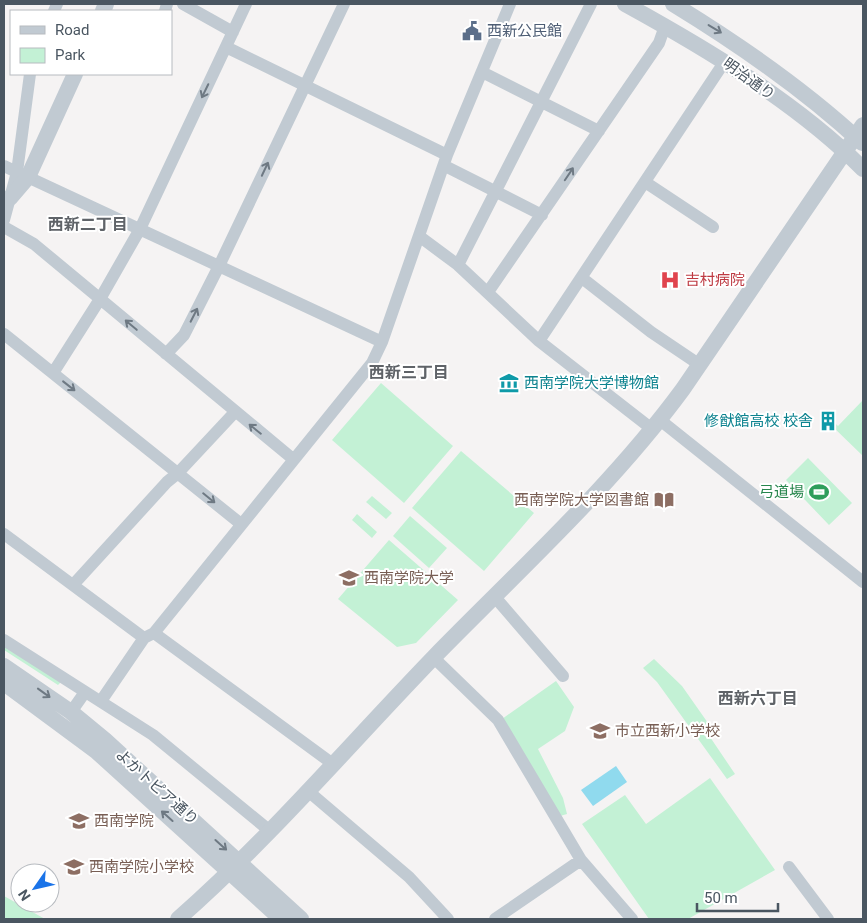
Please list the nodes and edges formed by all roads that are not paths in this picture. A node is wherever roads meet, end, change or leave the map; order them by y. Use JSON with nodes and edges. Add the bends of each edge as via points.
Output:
{"nodes":[{"id":1,"x":183,"y":4,"type":"edge"},
{"id":2,"x":246,"y":4,"type":"edge"},
{"id":3,"x":344,"y":4,"type":"edge"},
{"id":4,"x":510,"y":4,"type":"edge"},
{"id":5,"x":591,"y":4,"type":"edge"},
{"id":6,"x":625,"y":4,"type":"edge"},
{"id":7,"x":672,"y":4,"type":"edge"},
{"id":8,"x":665,"y":26,"type":"junction"},
{"id":9,"x":233,"y":32,"type":"junction"},
{"id":10,"x":226,"y":47,"type":"junction"},
{"id":11,"x":725,"y":61,"type":"junction"},
{"id":12,"x":482,"y":72,"type":"junction"},
{"id":13,"x":30,"y":75,"type":"edge"},
{"id":14,"x":74,"y":75,"type":"edge"},
{"id":15,"x":305,"y":84,"type":"junction"},
{"id":16,"x":541,"y":102,"type":"junction"},
{"id":17,"x":599,"y":131,"type":"junction"},
{"id":18,"x":860,"y":135,"type":"edge"},
{"id":19,"x":846,"y":152,"type":"junction"},
{"id":20,"x":446,"y":161,"type":"junction"},
{"id":21,"x":4,"y":166,"type":"edge"},
{"id":22,"x":863,"y":169,"type":"edge"},
{"id":23,"x":23,"y":174,"type":"junction"},
{"id":24,"x":645,"y":182,"type":"junction"},
{"id":25,"x":496,"y":191,"type":"junction"},
{"id":26,"x":10,"y":198,"type":"joint"},
{"id":27,"x":542,"y":215,"type":"junction"},
{"id":28,"x":4,"y":220,"type":"edge"},
{"id":29,"x":4,"y":227,"type":"edge"},
{"id":30,"x":713,"y":227,"type":"dead end"},
{"id":31,"x":140,"y":229,"type":"junction"},
{"id":32,"x":420,"y":236,"type":"junction"},
{"id":33,"x":458,"y":265,"type":"junction"},
{"id":34,"x":219,"y":266,"type":"junction"},
{"id":35,"x":582,"y":278,"type":"junction"},
{"id":36,"x":488,"y":292,"type":"junction"},
{"id":37,"x":100,"y":299,"type":"junction"},
{"id":38,"x":4,"y":334,"type":"edge"},
{"id":39,"x":539,"y":341,"type":"junction"},
{"id":40,"x":382,"y":342,"type":"junction"},
{"id":41,"x":166,"y":354,"type":"junction"},
{"id":42,"x":700,"y":364,"type":"junction"},
{"id":43,"x":53,"y":373,"type":"junction"},
{"id":44,"x":235,"y":412,"type":"junction"},
{"id":45,"x":656,"y":424,"type":"junction"},
{"id":46,"x":293,"y":459,"type":"junction"},
{"id":47,"x":178,"y":473,"type":"junction"},
{"id":48,"x":240,"y":524,"type":"junction"},
{"id":49,"x":4,"y":534,"type":"edge"},
{"id":50,"x":863,"y":582,"type":"edge"},
{"id":51,"x":73,"y":585,"type":"junction"},
{"id":52,"x":494,"y":596,"type":"junction"},
{"id":53,"x":149,"y":636,"type":"junction"},
{"id":54,"x":4,"y":640,"type":"edge"},
{"id":55,"x":434,"y":658,"type":"junction"},
{"id":56,"x":4,"y":666,"type":"edge"},
{"id":57,"x":563,"y":676,"type":"dead end"},
{"id":58,"x":4,"y":683,"type":"edge"},
{"id":59,"x":82,"y":690,"type":"junction"},
{"id":60,"x":101,"y":701,"type":"junction"},
{"id":61,"x":71,"y":712,"type":"junction"},
{"id":62,"x":333,"y":764,"type":"junction"},
{"id":63,"x":308,"y":791,"type":"junction"},
{"id":64,"x":270,"y":831,"type":"junction"},
{"id":65,"x":581,"y":860,"type":"junction"},
{"id":66,"x":235,"y":867,"type":"junction"},
{"id":67,"x":789,"y":867,"type":"dead end"},
{"id":68,"x":178,"y":919,"type":"edge"},
{"id":69,"x":281,"y":919,"type":"edge"},
{"id":70,"x":301,"y":919,"type":"edge"},
{"id":71,"x":448,"y":919,"type":"edge"},
{"id":72,"x":495,"y":919,"type":"edge"},
{"id":73,"x":632,"y":919,"type":"edge"},
{"id":74,"x":828,"y":919,"type":"edge"}],
"edges":[{"from":1,"to":9,"type":"street"},
{"from":2,"to":9,"type":"street"},
{"from":3,"to":15,"type":"street"},
{"from":4,"to":12,"type":"street"},
{"from":5,"to":16,"type":"street"},
{"from":6,"to":8,"type":"street","name":"明治通り"},
{"from":7,"to":8,"type":"street"},
{"from":7,"to":18,"type":"street","name":"明治通り","one_way":true,"via":[[733,40]]},
{"from":8,"to":11,"type":"street","name":"明治通り"},
{"from":8,"to":17,"type":"street","via":[[659,44]]},
{"from":9,"to":10,"type":"street"},
{"from":10,"to":15,"type":"street"},
{"from":10,"to":31,"type":"street","one_way":true},
{"from":11,"to":19,"type":"street","name":"明治通り"},
{"from":11,"to":24,"type":"street"},
{"from":12,"to":16,"type":"street"},
{"from":12,"to":20,"type":"street"},
{"from":13,"to":23,"type":"street"},
{"from":14,"to":23,"type":"street"},
{"from":15,"to":20,"type":"street"},
{"from":34,"to":15,"type":"street","one_way":true},
{"from":16,"to":17,"type":"street"},
{"from":16,"to":25,"type":"street"},
{"from":27,"to":17,"type":"street","one_way":true},
{"from":18,"to":19,"type":"street"},
{"from":19,"to":22,"type":"street","name":"明治通り"},
{"from":19,"to":42,"type":"street"},
{"from":20,"to":25,"type":"street"},
{"from":20,"to":32,"type":"street"},
{"from":21,"to":23,"type":"street"},
{"from":23,"to":26,"type":"street"},
{"from":23,"to":31,"type":"street"},
{"from":24,"to":30,"type":"street"},
{"from":24,"to":35,"type":"street"},
{"from":25,"to":27,"type":"street"},
{"from":25,"to":33,"type":"street"},
{"from":26,"to":28,"type":"street"},
{"from":27,"to":36,"type":"street"},
{"from":29,"to":37,"type":"street","via":[[34,244]]},
{"from":31,"to":34,"type":"street"},
{"from":31,"to":37,"type":"street"},
{"from":32,"to":33,"type":"street"},
{"from":32,"to":40,"type":"street"},
{"from":33,"to":36,"type":"street"},
{"from":34,"to":40,"type":"street"},
{"from":41,"to":34,"type":"street","one_way":true,"via":[[184,335]]},
{"from":35,"to":39,"type":"street"},
{"from":35,"to":42,"type":"street","via":[[651,332]]},
{"from":36,"to":39,"type":"street"},
{"from":41,"to":37,"type":"street","one_way":true},
{"from":37,"to":43,"type":"street"},
{"from":38,"to":43,"type":"street"},
{"from":39,"to":45,"type":"street"},
{"from":40,"to":46,"type":"street","via":[[372,363]]},
{"from":41,"to":44,"type":"street"},
{"from":42,"to":45,"type":"street"},
{"from":43,"to":47,"type":"street","one_way":true},
{"from":46,"to":44,"type":"street","one_way":true},
{"from":44,"to":47,"type":"street"},
{"from":45,"to":50,"type":"street"},
{"from":45,"to":52,"type":"street","via":[[563,527]]},
{"from":46,"to":48,"type":"street"},
{"from":47,"to":48,"type":"street","one_way":true},
{"from":47,"to":51,"type":"street"},
{"from":48,"to":53,"type":"street"},
{"from":49,"to":51,"type":"street"},
{"from":51,"to":53,"type":"street","via":[[112,617]]},
{"from":52,"to":55,"type":"street"},
{"from":52,"to":57,"type":"street"},
{"from":53,"to":60,"type":"street"},
{"from":53,"to":62,"type":"street"},
{"from":54,"to":59,"type":"street"},
{"from":55,"to":62,"type":"street"},
{"from":55,"to":65,"type":"street","via":[[498,720]]},
{"from":56,"to":61,"type":"street","name":"よかトピア通り","one_way":true},
{"from":66,"to":58,"type":"street","name":"よかトピア通り","one_way":true,"via":[[96,751]]},
{"from":59,"to":60,"type":"street"},
{"from":59,"to":61,"type":"street","via":[[83,695]]},
{"from":60,"to":64,"type":"street","via":[[153,735]]},
{"from":61,"to":66,"type":"street","name":"よかトピア通り","one_way":true,"via":[[105,740]]},
{"from":62,"to":63,"type":"street"},
{"from":63,"to":64,"type":"street"},
{"from":63,"to":71,"type":"street","via":[[409,877]]},
{"from":64,"to":66,"type":"street"},
{"from":65,"to":72,"type":"street"},
{"from":65,"to":73,"type":"street"},
{"from":66,"to":68,"type":"street"},
{"from":66,"to":69,"type":"street","name":"よかトピア通り"},
{"from":66,"to":70,"type":"street","name":"よかトピア通り"},
{"from":67,"to":74,"type":"street"}]}
